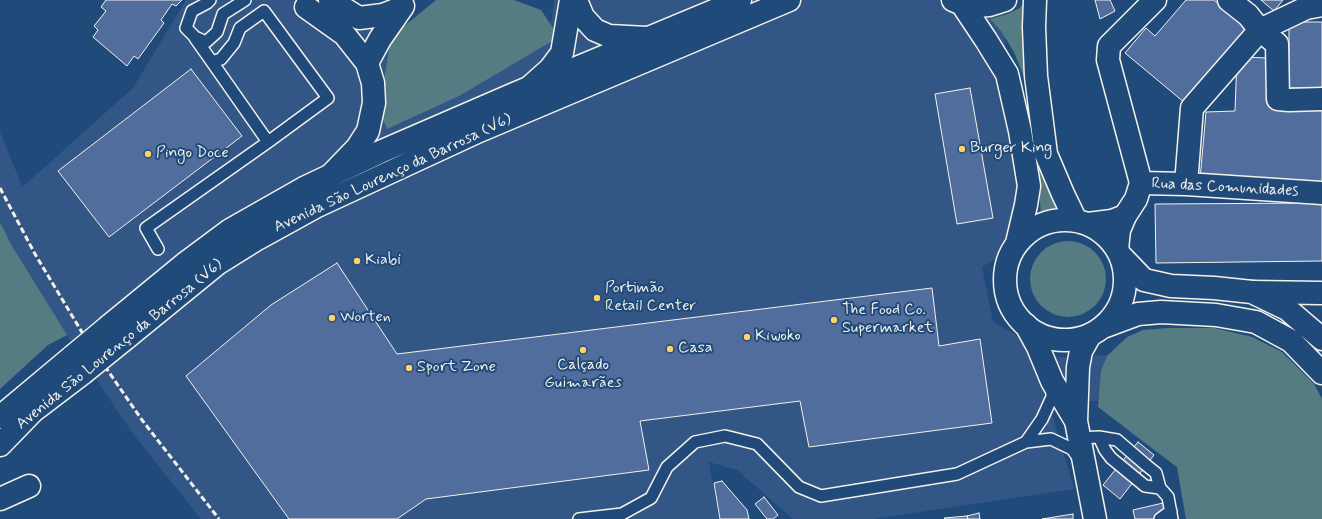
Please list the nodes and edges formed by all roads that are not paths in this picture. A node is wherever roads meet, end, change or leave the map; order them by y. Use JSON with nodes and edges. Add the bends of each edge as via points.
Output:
{"nodes":[{"id":1,"x":210,"y":0,"type":"edge"},
{"id":2,"x":245,"y":0,"type":"edge"},
{"id":3,"x":330,"y":0,"type":"edge"},
{"id":4,"x":571,"y":0,"type":"edge"},
{"id":5,"x":576,"y":0,"type":"edge"},
{"id":6,"x":740,"y":0,"type":"edge"},
{"id":7,"x":788,"y":0,"type":"edge"},
{"id":8,"x":1005,"y":0,"type":"edge"},
{"id":9,"x":1035,"y":0,"type":"edge"},
{"id":10,"x":1155,"y":0,"type":"edge"},
{"id":11,"x":1229,"y":0,"type":"edge"},
{"id":12,"x":957,"y":2,"type":"edge"},
{"id":13,"x":301,"y":3,"type":"edge"},
{"id":14,"x":405,"y":4,"type":"edge"},
{"id":15,"x":1314,"y":4,"type":"edge"},
{"id":16,"x":1260,"y":30,"type":"junction"},
{"id":17,"x":195,"y":38,"type":"junction"},
{"id":18,"x":647,"y":38,"type":"junction"},
{"id":19,"x":212,"y":62,"type":"junction"},
{"id":20,"x":367,"y":64,"type":"junction"},
{"id":21,"x":530,"y":87,"type":"junction"},
{"id":22,"x":1322,"y":99,"type":"edge"},
{"id":23,"x":268,"y":142,"type":"junction"},
{"id":24,"x":329,"y":176,"type":"junction"},
{"id":25,"x":1141,"y":183,"type":"junction"},
{"id":26,"x":1186,"y":184,"type":"junction"},
{"id":27,"x":1322,"y":193,"type":"edge"},
{"id":28,"x":1125,"y":216,"type":"junction"},
{"id":29,"x":1082,"y":222,"type":"junction"},
{"id":30,"x":1017,"y":243,"type":"junction"},
{"id":31,"x":158,"y":249,"type":"dead end"},
{"id":32,"x":1118,"y":252,"type":"junction"},
{"id":33,"x":1252,"y":292,"type":"junction"},
{"id":34,"x":1322,"y":293,"type":"edge"},
{"id":35,"x":1026,"y":325,"type":"junction"},
{"id":36,"x":1096,"y":331,"type":"junction"},
{"id":37,"x":117,"y":333,"type":"junction"},
{"id":38,"x":1322,"y":339,"type":"edge"},
{"id":39,"x":78,"y":365,"type":"junction"},
{"id":40,"x":1322,"y":373,"type":"edge"},
{"id":41,"x":1052,"y":381,"type":"junction"},
{"id":42,"x":0,"y":417,"type":"edge"},
{"id":43,"x":1085,"y":432,"type":"junction"},
{"id":44,"x":1026,"y":442,"type":"junction"},
{"id":45,"x":0,"y":445,"type":"edge"},
{"id":46,"x":1086,"y":469,"type":"junction"},
{"id":47,"x":29,"y":486,"type":"dead end"},
{"id":48,"x":1160,"y":488,"type":"junction"},
{"id":49,"x":0,"y":499,"type":"edge"},
{"id":50,"x":1172,"y":515,"type":"edge"},
{"id":51,"x":579,"y":519,"type":"edge"},
{"id":52,"x":1095,"y":519,"type":"edge"},
{"id":53,"x":1160,"y":519,"type":"edge"}],
"edges":[{"from":1,"to":17,"type":"lane","via":[[192,11],[186,28]]},
{"from":2,"to":17,"type":"lane","via":[[223,14],[216,32],[206,42]]},
{"from":3,"to":14,"type":"main road","via":[[359,18],[383,15]]},
{"from":4,"to":21,"type":"main road","via":[[562,53],[550,69]]},
{"from":5,"to":18,"type":"main road","via":[[583,18],[595,30],[610,36]]},
{"from":6,"to":18,"type":"main road","name":"Avenida São Lourenço da Barrosa (V6)"},
{"from":7,"to":37,"type":"main road","name":"Avenida São Lourenço da Barrosa (V6)","via":[[479,131],[315,207],[217,264]]},
{"from":8,"to":12,"type":"main road","via":[[982,6]]},
{"from":9,"to":29,"type":"main road","via":[[1036,76],[1046,154],[1063,194]]},
{"from":10,"to":25,"type":"main road","via":[[1109,46],[1108,60]]},
{"from":11,"to":16,"type":"main road","via":[[1248,15]]},
{"from":12,"to":30,"type":"main road","via":[[986,40],[1007,74],[1029,186]]},
{"from":13,"to":20,"type":"main road","via":[[344,34]]},
{"from":14,"to":20,"type":"main road","via":[[380,39]]},
{"from":15,"to":16,"type":"main road"},
{"from":16,"to":22,"type":"main road","via":[[1277,44],[1278,99]]},
{"from":16,"to":26,"type":"main road","via":[[1192,108]]},
{"from":17,"to":19,"type":"lane"},
{"from":18,"to":21,"type":"main road","name":"Avenida São Lourenço da Barrosa (V6)"},
{"from":19,"to":23,"type":"lane"},
{"from":19,"to":23,"type":"lane","via":[[221,59],[234,43],[240,28],[264,11],[328,98]]},
{"from":20,"to":24,"type":"main road","via":[[373,83],[374,103],[368,130],[357,148]]},
{"from":21,"to":24,"type":"main road","name":"Avenida São Lourenço da Barrosa (V6)"},
{"from":23,"to":31,"type":"lane","via":[[146,228]]},
{"from":24,"to":37,"type":"main road","name":"Avenida São Lourenço da Barrosa (V6)","via":[[230,230],[187,262]]},
{"from":25,"to":26,"type":"main road","name":"Rua das Comunidades"},
{"from":25,"to":28,"type":"main road","name":"Rua das Comunidades","via":[[1136,199]]},
{"from":26,"to":27,"type":"main road","name":"Rua das Comunidades"},
{"from":28,"to":29,"type":"main road","via":[[1112,221]]},
{"from":28,"to":32,"type":"main road","name":"Rua das Comunidades","via":[[1119,230]]},
{"from":29,"to":30,"type":"main road","via":[[1060,220],[1043,224]]},
{"from":29,"to":32,"type":"main road","via":[[1104,233]]},
{"from":30,"to":35,"type":"main road","via":[[1006,267],[1006,284],[1009,301],[1017,316]]},
{"from":32,"to":33,"type":"main road","via":[[1144,280],[1171,286]]},
{"from":32,"to":36,"type":"main road","via":[[1125,274],[1124,294],[1116,313]]},
{"from":33,"to":34,"type":"main road"},
{"from":33,"to":38,"type":"main road","via":[[1287,309]]},
{"from":35,"to":36,"type":"main road","via":[[1040,334],[1057,339],[1074,339]]},
{"from":35,"to":41,"type":"main road"},
{"from":36,"to":40,"type":"main road","via":[[1138,314],[1162,312],[1256,322],[1291,341]]},
{"from":36,"to":43,"type":"main road","via":[[1081,351],[1078,367]]},
{"from":37,"to":39,"type":"main road","name":"Avenida São Lourenço da Barrosa (V6)","bridge":true},
{"from":39,"to":42,"type":"main road","name":"Avenida São Lourenço da Barrosa (V6)"},
{"from":39,"to":45,"type":"main road","name":"Avenida São Lourenço da Barrosa (V6)"},
{"from":41,"to":43,"type":"main road"},
{"from":41,"to":44,"type":"lane","via":[[1052,397],[1042,419]]},
{"from":43,"to":46,"type":"main road"},
{"from":43,"to":48,"type":"lane","via":[[1145,486]]},
{"from":43,"to":48,"type":"lane","via":[[1117,440],[1156,473]]},
{"from":44,"to":46,"type":"lane","via":[[1051,439],[1072,449]]},
{"from":44,"to":51,"type":"lane","via":[[957,474],[820,496],[799,486],[757,444],[725,436],[695,442],[667,467],[651,498],[622,514]]},
{"from":46,"to":52,"type":"main road"},
{"from":47,"to":49,"type":"main road"},
{"from":48,"to":50,"type":"lane","via":[[1168,497]]},
{"from":50,"to":53,"type":"lane"}]}
